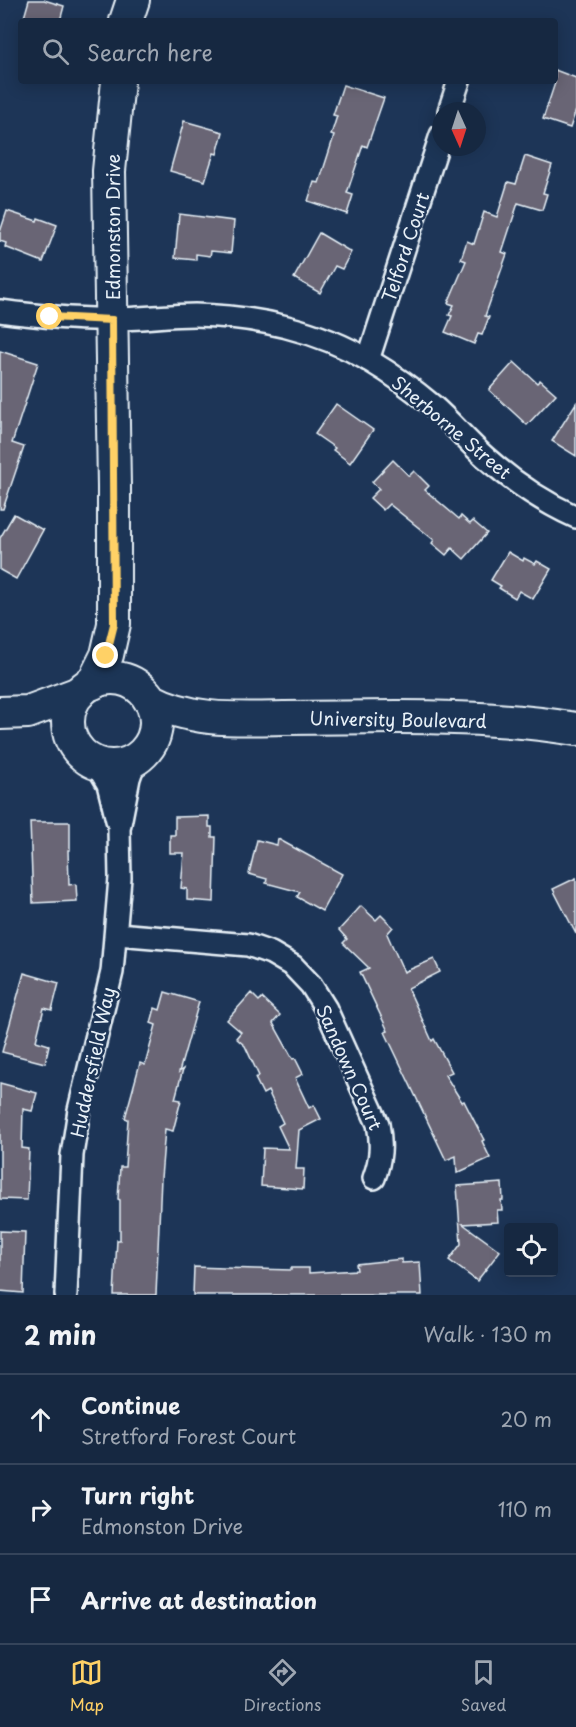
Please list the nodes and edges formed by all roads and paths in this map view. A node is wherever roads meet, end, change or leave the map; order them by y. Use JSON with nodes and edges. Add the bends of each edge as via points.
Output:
{"nodes":[{"id":1,"x":132,"y":0,"type":"edge"},
{"id":2,"x":127,"y":18,"type":"edge"},
{"id":3,"x":118,"y":84,"type":"edge"},
{"id":4,"x":458,"y":84,"type":"edge"},
{"id":5,"x":452,"y":102,"type":"edge"},
{"id":6,"x":434,"y":156,"type":"edge"},
{"id":7,"x":0,"y":311,"type":"edge"},
{"id":8,"x":112,"y":320,"type":"junction"},
{"id":9,"x":368,"y":360,"type":"junction"},
{"id":10,"x":576,"y":517,"type":"edge"},
{"id":11,"x":114,"y":624,"type":"junction"},
{"id":12,"x":86,"y":688,"type":"junction"},
{"id":13,"x":142,"y":692,"type":"junction"},
{"id":14,"x":6,"y":713,"type":"edge"},
{"id":15,"x":220,"y":719,"type":"junction"},
{"id":16,"x":576,"y":729,"type":"edge"},
{"id":17,"x":71,"y":738,"type":"junction"},
{"id":18,"x":143,"y":751,"type":"junction"},
{"id":19,"x":95,"y":762,"type":"junction"},
{"id":20,"x":119,"y":829,"type":"junction"},
{"id":21,"x":117,"y":934,"type":"junction"},
{"id":22,"x":374,"y":1178,"type":"dead end"},
{"id":23,"x":66,"y":1295,"type":"edge"}],
"edges":[{"from":1,"to":2,"type":"street"},
{"from":3,"to":8,"type":"street","name":"Edmonston Drive","via":[[109,171]]},
{"from":4,"to":5,"type":"street"},
{"from":6,"to":9,"type":"street","name":"Telford Court"},
{"from":7,"to":8,"type":"street","name":"Sherborne Street"},
{"from":8,"to":9,"type":"street","name":"Sherborne Street","via":[[196,315],[265,322],[330,341]]},
{"from":8,"to":11,"type":"street","name":"Edmonston Drive"},
{"from":9,"to":10,"type":"street","name":"Sherborne Street","via":[[433,406],[520,485]]},
{"from":11,"to":12,"type":"street","name":"Edmonston Drive","via":[[107,655]]},
{"from":11,"to":13,"type":"street","name":"Edmonston Drive"},
{"from":12,"to":13,"type":"street","via":[[103,679],[116,678]]},
{"from":12,"to":14,"type":"street","via":[[34,710]]},
{"from":12,"to":17,"type":"street","via":[[70,711]]},
{"from":13,"to":15,"type":"street","name":"University Boulevard","via":[[179,711]]},
{"from":13,"to":18,"type":"street","via":[[155,711],[156,724]]},
{"from":14,"to":17,"type":"street","via":[[40,720]]},
{"from":15,"to":16,"type":"street","name":"University Boulevard","via":[[464,718]]},
{"from":15,"to":18,"type":"street","name":"University Boulevard","via":[[181,727]]},
{"from":17,"to":19,"type":"street"},
{"from":18,"to":19,"type":"street","via":[[116,765]]},
{"from":18,"to":20,"type":"street","name":"Huddersfield Way","via":[[129,778]]},
{"from":19,"to":20,"type":"street","name":"Huddersfield Way","via":[[108,784]]},
{"from":20,"to":21,"type":"street","name":"Huddersfield Way"},
{"from":21,"to":22,"type":"street","name":"Sandown Court","via":[[248,945],[293,966],[326,1008],[378,1124],[382,1141]]},
{"from":21,"to":23,"type":"street","name":"Huddersfield Way","via":[[72,1155]]}]}
